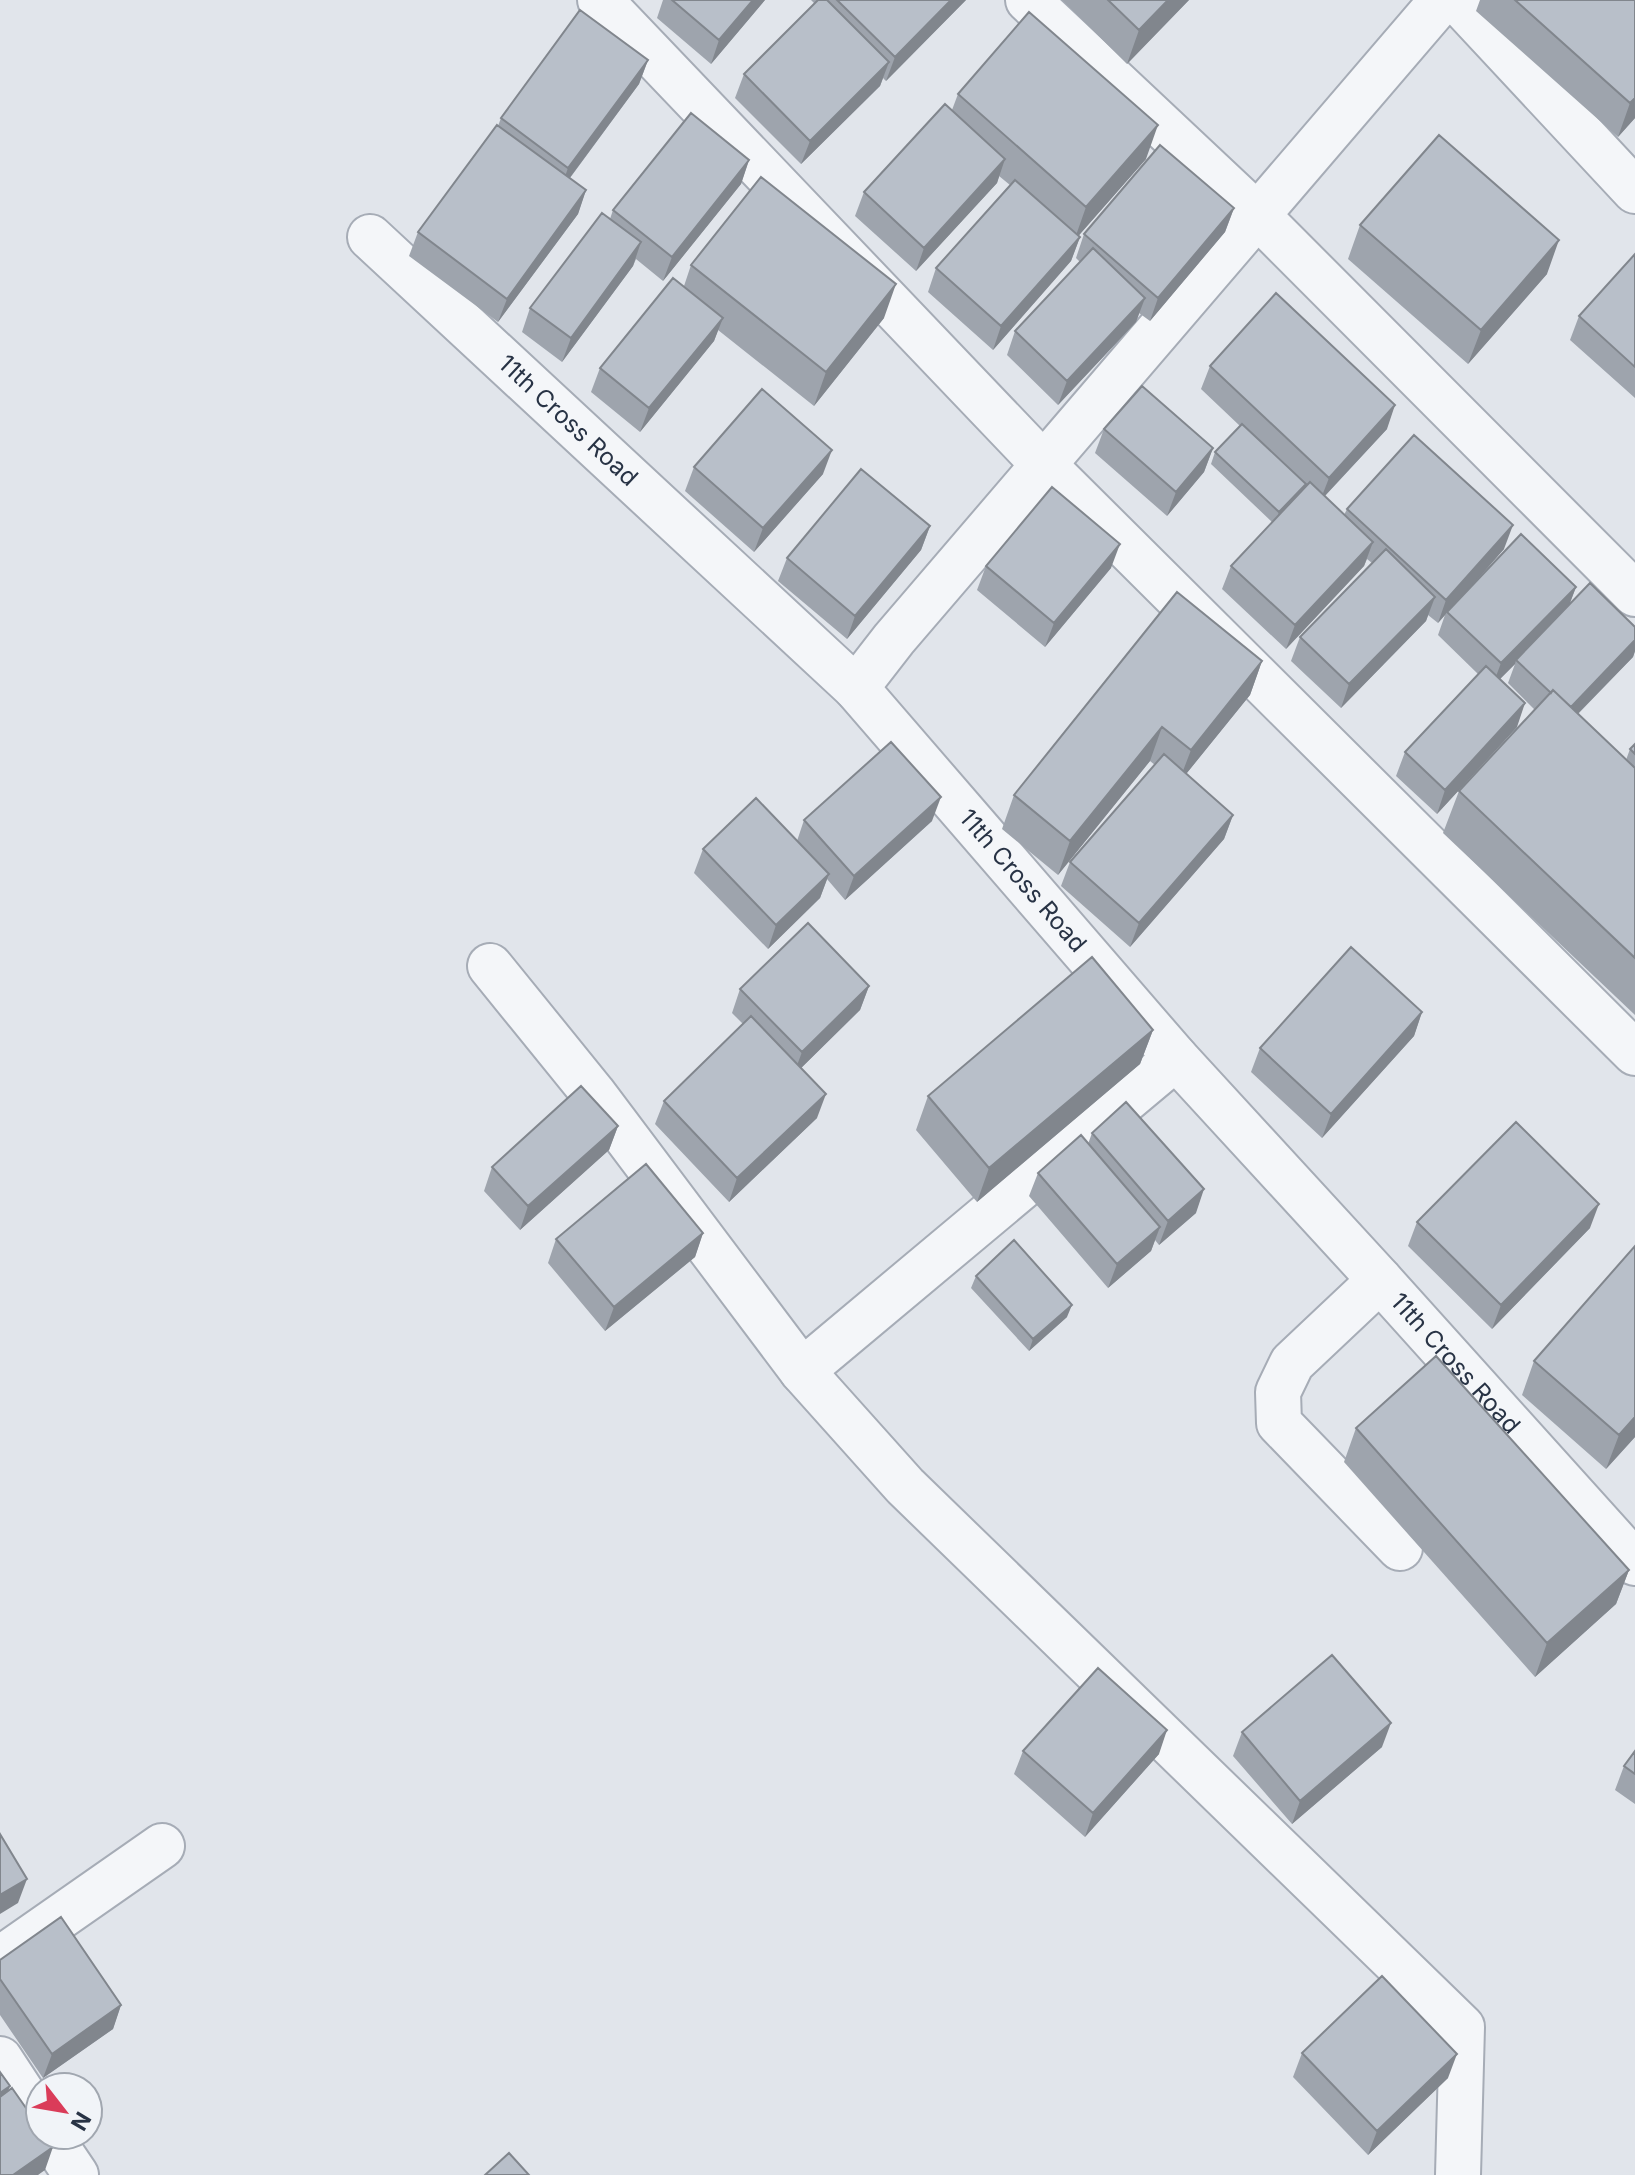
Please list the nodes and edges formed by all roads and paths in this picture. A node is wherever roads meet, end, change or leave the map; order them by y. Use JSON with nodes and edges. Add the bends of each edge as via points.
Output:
{"nodes":[{"id":1,"x":600,"y":0,"type":"edge"},
{"id":2,"x":1028,"y":0,"type":"edge"},
{"id":3,"x":1442,"y":0,"type":"edge"},
{"id":4,"x":1457,"y":0,"type":"edge"},
{"id":5,"x":1635,"y":191,"type":"edge"},
{"id":6,"x":1257,"y":215,"type":"junction"},
{"id":7,"x":370,"y":237,"type":"dead end"},
{"id":8,"x":1044,"y":465,"type":"junction"},
{"id":9,"x":1635,"y":594,"type":"edge"},
{"id":10,"x":856,"y":688,"type":"junction"},
{"id":11,"x":490,"y":966,"type":"dead end"},
{"id":12,"x":1635,"y":1053,"type":"edge"},
{"id":13,"x":1176,"y":1058,"type":"junction"},
{"id":14,"x":1380,"y":1280,"type":"junction"},
{"id":15,"x":802,"y":1371,"type":"junction"},
{"id":16,"x":1400,"y":1548,"type":"dead end"},
{"id":17,"x":1634,"y":1562,"type":"edge"},
{"id":18,"x":162,"y":1846,"type":"dead end"},
{"id":19,"x":0,"y":1959,"type":"edge"},
{"id":20,"x":0,"y":2059,"type":"edge"},
{"id":21,"x":24,"y":2096,"type":"edge"},
{"id":22,"x":60,"y":2151,"type":"edge"},
{"id":23,"x":76,"y":2175,"type":"edge"},
{"id":24,"x":1458,"y":2175,"type":"edge"}],
"edges":[{"from":1,"to":8,"type":"street"},
{"from":2,"to":6,"type":"street"},
{"from":3,"to":6,"type":"street"},
{"from":4,"to":5,"type":"street"},
{"from":6,"to":8,"type":"street"},
{"from":6,"to":9,"type":"street"},
{"from":7,"to":10,"type":"street","name":"11th Cross Road"},
{"from":8,"to":10,"type":"street"},
{"from":8,"to":12,"type":"street"},
{"from":10,"to":13,"type":"street","name":"11th Cross Road"},
{"from":11,"to":15,"type":"street","via":[[593,1093]]},
{"from":13,"to":14,"type":"street","name":"11th Cross Road"},
{"from":13,"to":15,"type":"street"},
{"from":14,"to":16,"type":"street","via":[[1292,1363],[1278,1392],[1279,1423]]},
{"from":14,"to":17,"type":"street","name":"11th Cross Road"},
{"from":15,"to":24,"type":"street","via":[[905,1486],[1462,2027]]},
{"from":18,"to":19,"type":"street"},
{"from":20,"to":21,"type":"street"},
{"from":22,"to":23,"type":"street"}]}
